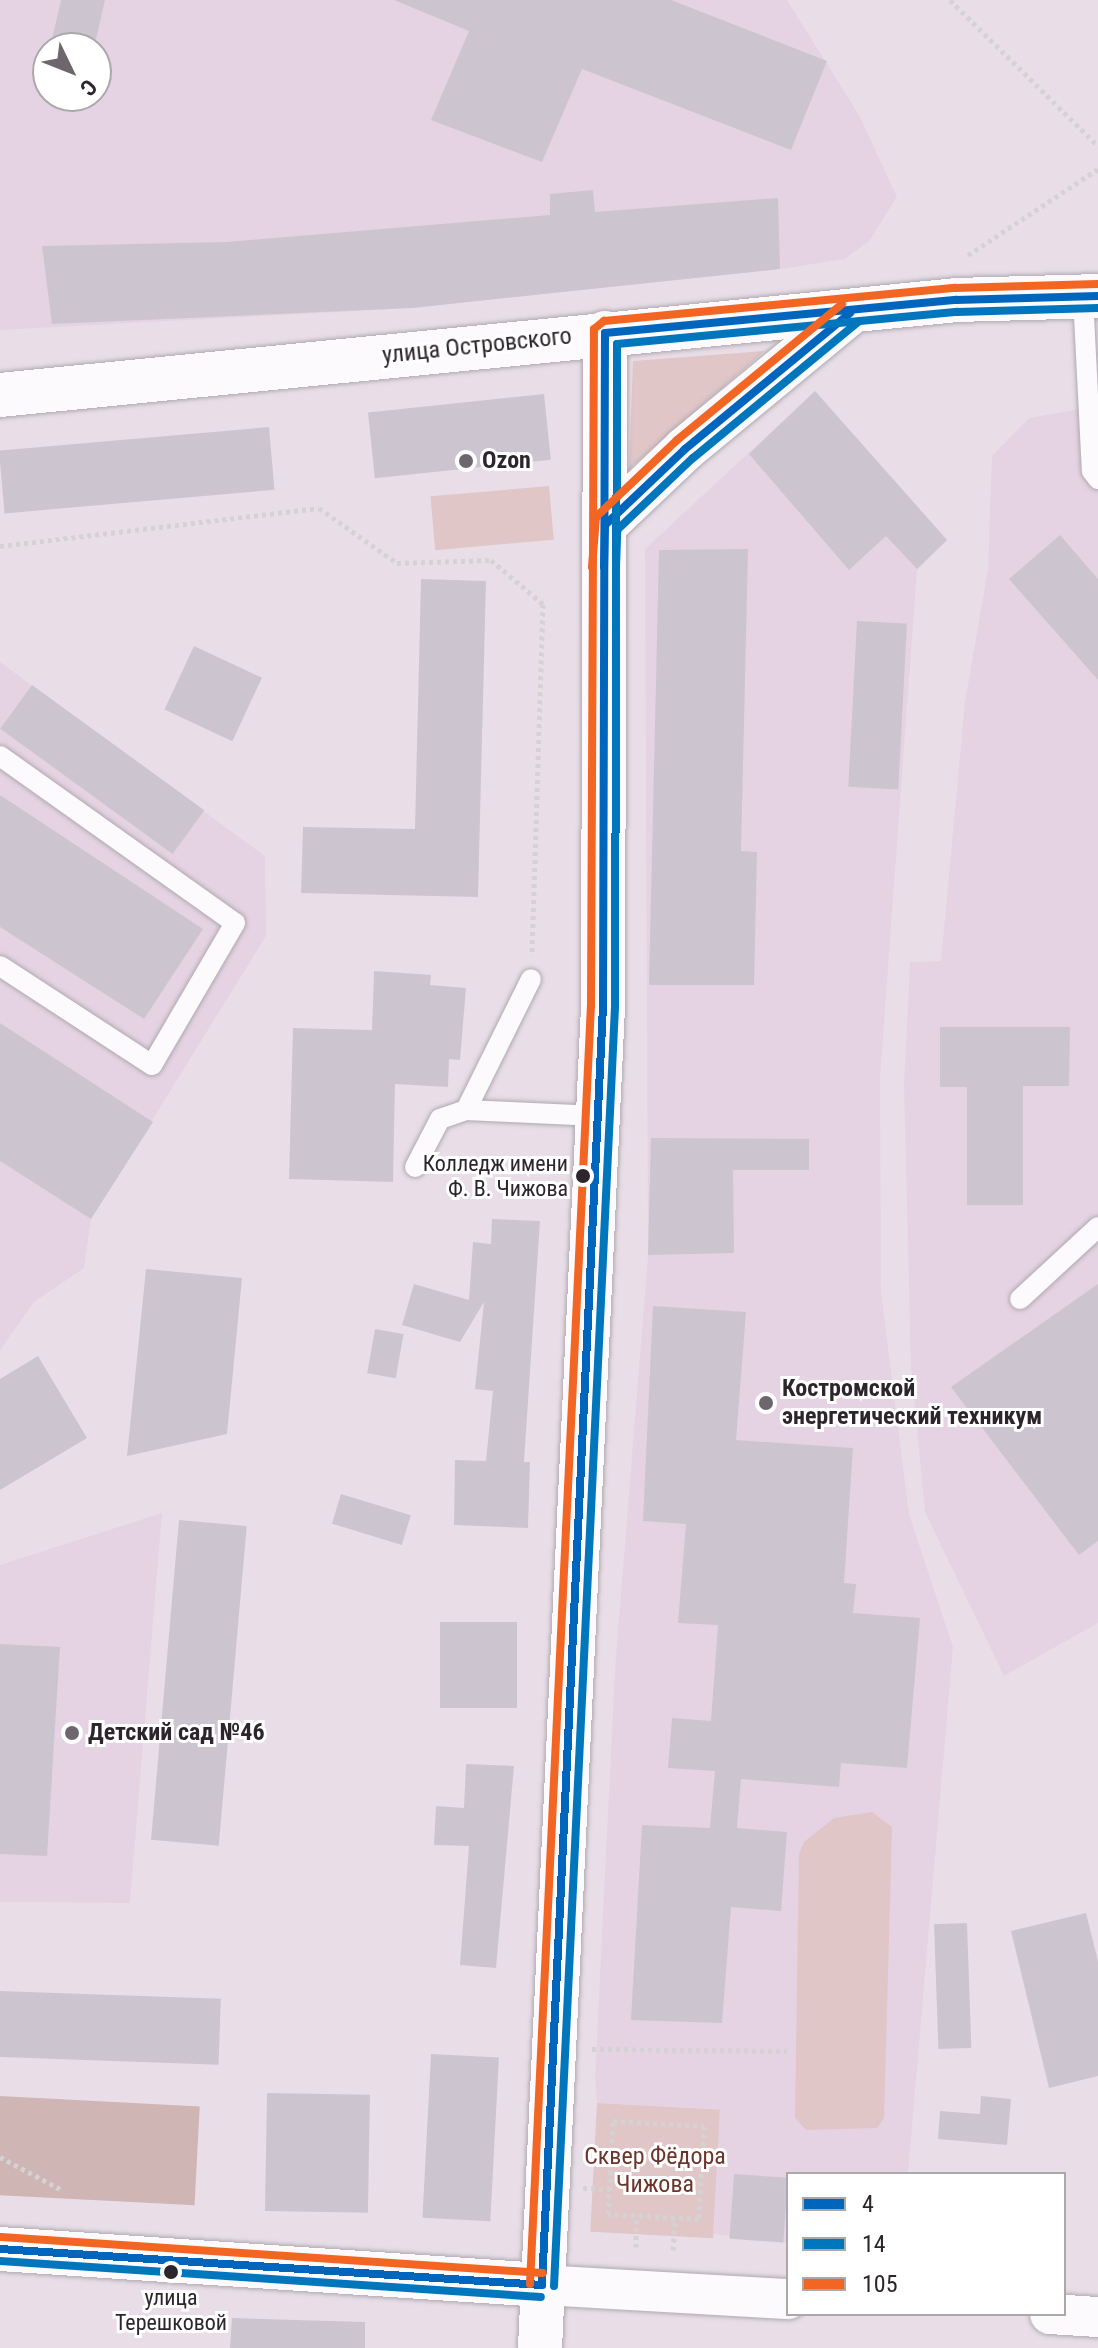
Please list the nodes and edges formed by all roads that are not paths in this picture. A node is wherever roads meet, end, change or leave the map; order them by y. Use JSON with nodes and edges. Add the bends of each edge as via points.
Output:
{"nodes":[{"id":1,"x":1091,"y":296,"type":"edge"},
{"id":2,"x":850,"y":313,"type":"junction"},
{"id":3,"x":605,"y":333,"type":"junction"},
{"id":4,"x":0,"y":395,"type":"edge"},
{"id":5,"x":1098,"y":479,"type":"edge"},
{"id":6,"x":605,"y":525,"type":"junction"},
{"id":7,"x":0,"y":756,"type":"edge"},
{"id":8,"x":0,"y":966,"type":"edge"},
{"id":9,"x":531,"y":979,"type":"road end"},
{"id":10,"x":466,"y":1110,"type":"junction"},
{"id":11,"x":598,"y":1116,"type":"junction"},
{"id":12,"x":415,"y":1167,"type":"dead end"},
{"id":13,"x":1098,"y":1227,"type":"edge"},
{"id":14,"x":1020,"y":1299,"type":"dead end"},
{"id":15,"x":0,"y":2249,"type":"edge"},
{"id":16,"x":542,"y":2285,"type":"junction"},
{"id":17,"x":786,"y":2299,"type":"edge"},
{"id":18,"x":1066,"y":2315,"type":"edge"},
{"id":19,"x":1098,"y":2317,"type":"edge"},
{"id":20,"x":540,"y":2348,"type":"edge"}],
"edges":[{"from":1,"to":2,"type":"street","name":"улица Островского","via":[[956,300]]},
{"from":1,"to":5,"type":"lane","via":[[1092,471]]},
{"from":2,"to":3,"type":"street","name":"улица Островского"},
{"from":2,"to":6,"type":"street","via":[[685,449]]},
{"from":3,"to":4,"type":"street","name":"улица Островского"},
{"from":3,"to":6,"type":"street"},
{"from":6,"to":11,"type":"street"},
{"from":7,"to":8,"type":"lane","via":[[235,923],[152,1065]]},
{"from":9,"to":10,"type":"lane"},
{"from":10,"to":11,"type":"lane"},
{"from":10,"to":12,"type":"lane","via":[[440,1119]]},
{"from":11,"to":16,"type":"street"},
{"from":13,"to":14,"type":"lane"},
{"from":15,"to":16,"type":"street"},
{"from":16,"to":17,"type":"street"},
{"from":16,"to":20,"type":"street"},
{"from":18,"to":19,"type":"street"}]}
